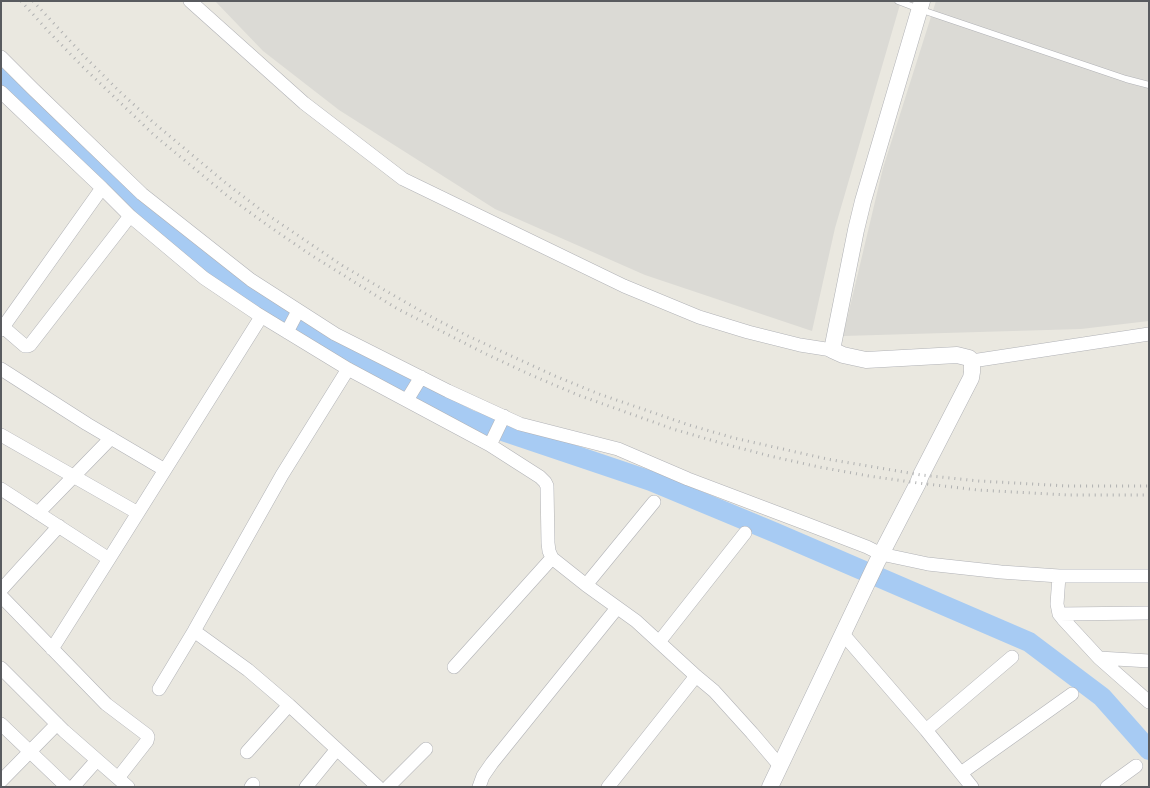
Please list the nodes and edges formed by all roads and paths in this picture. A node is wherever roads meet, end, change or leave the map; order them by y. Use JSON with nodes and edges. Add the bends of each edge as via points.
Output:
{"nodes":[{"id":1,"x":190,"y":1,"type":"edge"},
{"id":2,"x":898,"y":1,"type":"edge"},
{"id":3,"x":921,"y":5,"type":"edge"},
{"id":4,"x":1,"y":57,"type":"edge"},
{"id":5,"x":1149,"y":85,"type":"edge"},
{"id":6,"x":1,"y":92,"type":"edge"},
{"id":7,"x":102,"y":188,"type":"junction"},
{"id":8,"x":130,"y":216,"type":"junction"},
{"id":9,"x":298,"y":311,"type":"junction"},
{"id":10,"x":261,"y":317,"type":"junction"},
{"id":11,"x":2,"y":329,"type":"edge"},
{"id":12,"x":287,"y":332,"type":"junction"},
{"id":13,"x":1149,"y":334,"type":"edge"},
{"id":14,"x":832,"y":350,"type":"junction"},
{"id":15,"x":972,"y":361,"type":"junction"},
{"id":16,"x":1,"y":369,"type":"edge"},
{"id":17,"x":348,"y":369,"type":"junction"},
{"id":18,"x":421,"y":377,"type":"junction"},
{"id":19,"x":407,"y":400,"type":"junction"},
{"id":20,"x":504,"y":416,"type":"junction"},
{"id":21,"x":1,"y":434,"type":"edge"},
{"id":22,"x":111,"y":438,"type":"junction"},
{"id":23,"x":490,"y":445,"type":"junction"},
{"id":24,"x":165,"y":470,"type":"junction"},
{"id":25,"x":73,"y":476,"type":"junction"},
{"id":26,"x":1,"y":489,"type":"edge"},
{"id":27,"x":654,"y":502,"type":"dead end"},
{"id":28,"x":38,"y":513,"type":"junction"},
{"id":29,"x":138,"y":513,"type":"junction"},
{"id":30,"x":59,"y":526,"type":"junction"},
{"id":31,"x":745,"y":533,"type":"dead end"},
{"id":32,"x":552,"y":558,"type":"junction"},
{"id":33,"x":879,"y":558,"type":"junction"},
{"id":34,"x":109,"y":559,"type":"junction"},
{"id":35,"x":1059,"y":576,"type":"junction"},
{"id":36,"x":1149,"y":576,"type":"edge"},
{"id":37,"x":586,"y":585,"type":"junction"},
{"id":38,"x":1,"y":590,"type":"edge"},
{"id":39,"x":1,"y":596,"type":"edge"},
{"id":40,"x":618,"y":608,"type":"junction"},
{"id":41,"x":1149,"y":613,"type":"edge"},
{"id":42,"x":1059,"y":614,"type":"junction"},
{"id":43,"x":194,"y":631,"type":"junction"},
{"id":44,"x":843,"y":634,"type":"junction"},
{"id":45,"x":659,"y":642,"type":"junction"},
{"id":46,"x":52,"y":649,"type":"junction"},
{"id":47,"x":1012,"y":656,"type":"dead end"},
{"id":48,"x":1099,"y":658,"type":"junction"},
{"id":49,"x":1149,"y":661,"type":"edge"},
{"id":50,"x":454,"y":667,"type":"dead end"},
{"id":51,"x":1,"y":668,"type":"edge"},
{"id":52,"x":696,"y":676,"type":"junction"},
{"id":53,"x":160,"y":690,"type":"dead end"},
{"id":54,"x":1072,"y":694,"type":"dead end"},
{"id":55,"x":1149,"y":702,"type":"edge"},
{"id":56,"x":289,"y":705,"type":"junction"},
{"id":57,"x":1,"y":724,"type":"edge"},
{"id":58,"x":57,"y":724,"type":"junction"},
{"id":59,"x":926,"y":730,"type":"junction"},
{"id":60,"x":337,"y":749,"type":"junction"},
{"id":61,"x":426,"y":749,"type":"dead end"},
{"id":62,"x":30,"y":752,"type":"junction"},
{"id":63,"x":247,"y":752,"type":"dead end"},
{"id":64,"x":97,"y":760,"type":"junction"},
{"id":65,"x":780,"y":766,"type":"junction"},
{"id":66,"x":1136,"y":766,"type":"dead end"},
{"id":67,"x":961,"y":773,"type":"junction"},
{"id":68,"x":118,"y":778,"type":"junction"},
{"id":69,"x":1,"y":781,"type":"edge"},
{"id":70,"x":67,"y":787,"type":"edge"},
{"id":71,"x":73,"y":787,"type":"edge"},
{"id":72,"x":128,"y":787,"type":"edge"},
{"id":73,"x":306,"y":787,"type":"edge"},
{"id":74,"x":378,"y":787,"type":"edge"},
{"id":75,"x":388,"y":787,"type":"edge"},
{"id":76,"x":479,"y":787,"type":"edge"},
{"id":77,"x":608,"y":787,"type":"edge"},
{"id":78,"x":770,"y":787,"type":"edge"},
{"id":79,"x":972,"y":787,"type":"edge"},
{"id":80,"x":1107,"y":787,"type":"edge"}],
"edges":[{"from":1,"to":14,"type":"street","via":[[304,104],[403,179],[624,286],[699,318],[800,345]]},
{"from":2,"to":3,"type":"lane"},
{"from":3,"to":5,"type":"lane"},
{"from":3,"to":14,"type":"street","via":[[859,216]]},
{"from":4,"to":9,"type":"street","via":[[142,194],[251,280]]},
{"from":6,"to":7,"type":"street"},
{"from":7,"to":8,"type":"street"},
{"from":7,"to":11,"type":"street"},
{"from":8,"to":10,"type":"street","via":[[204,278]]},
{"from":8,"to":11,"type":"street","via":[[30,345],[25,346]]},
{"from":9,"to":12,"type":"street"},
{"from":9,"to":18,"type":"street","via":[[335,334]]},
{"from":10,"to":12,"type":"street"},
{"from":10,"to":24,"type":"street"},
{"from":12,"to":17,"type":"street"},
{"from":13,"to":15,"type":"street"},
{"from":14,"to":15,"type":"street","via":[[866,360],[957,355]]},
{"from":15,"to":33,"type":"street","via":[[970,378]]},
{"from":16,"to":22,"type":"street"},
{"from":17,"to":19,"type":"street"},
{"from":17,"to":43,"type":"street","via":[[282,475]]},
{"from":18,"to":19,"type":"street"},
{"from":18,"to":20,"type":"street"},
{"from":19,"to":23,"type":"street"},
{"from":20,"to":23,"type":"street"},
{"from":20,"to":33,"type":"street","via":[[520,424],[618,449],[688,479],[867,547]]},
{"from":21,"to":25,"type":"street"},
{"from":22,"to":24,"type":"street"},
{"from":22,"to":25,"type":"street"},
{"from":23,"to":32,"type":"street","via":[[545,482],[548,495],[548,543]]},
{"from":24,"to":29,"type":"street"},
{"from":25,"to":28,"type":"street"},
{"from":25,"to":29,"type":"street"},
{"from":26,"to":28,"type":"street"},
{"from":27,"to":37,"type":"street"},
{"from":28,"to":30,"type":"street"},
{"from":29,"to":34,"type":"street"},
{"from":30,"to":34,"type":"street"},
{"from":30,"to":38,"type":"street"},
{"from":31,"to":45,"type":"street"},
{"from":32,"to":37,"type":"street"},
{"from":32,"to":50,"type":"street"},
{"from":33,"to":35,"type":"street"},
{"from":33,"to":44,"type":"street"},
{"from":34,"to":46,"type":"street"},
{"from":35,"to":36,"type":"street"},
{"from":35,"to":42,"type":"street"},
{"from":37,"to":40,"type":"street"},
{"from":39,"to":46,"type":"street"},
{"from":40,"to":45,"type":"street"},
{"from":40,"to":76,"type":"street","via":[[492,762]]},
{"from":41,"to":42,"type":"street"},
{"from":42,"to":48,"type":"street"},
{"from":43,"to":53,"type":"street"},
{"from":43,"to":56,"type":"street","via":[[248,670]]},
{"from":44,"to":59,"type":"street"},
{"from":44,"to":65,"type":"street"},
{"from":45,"to":52,"type":"street"},
{"from":46,"to":68,"type":"street","via":[[106,704],[148,737]]},
{"from":47,"to":59,"type":"street"},
{"from":48,"to":49,"type":"street"},
{"from":48,"to":55,"type":"street"},
{"from":51,"to":58,"type":"street"},
{"from":52,"to":65,"type":"street","via":[[714,691]]},
{"from":52,"to":77,"type":"street"},
{"from":54,"to":67,"type":"street"},
{"from":56,"to":60,"type":"street"},
{"from":56,"to":63,"type":"street"},
{"from":57,"to":62,"type":"street"},
{"from":58,"to":62,"type":"street"},
{"from":58,"to":64,"type":"street"},
{"from":59,"to":67,"type":"street"},
{"from":60,"to":73,"type":"street"},
{"from":60,"to":74,"type":"street"},
{"from":61,"to":75,"type":"street"},
{"from":62,"to":69,"type":"street"},
{"from":62,"to":70,"type":"street"},
{"from":64,"to":68,"type":"street"},
{"from":64,"to":71,"type":"street"},
{"from":65,"to":78,"type":"street"},
{"from":66,"to":80,"type":"street"},
{"from":67,"to":79,"type":"street"},
{"from":68,"to":72,"type":"street"}]}
